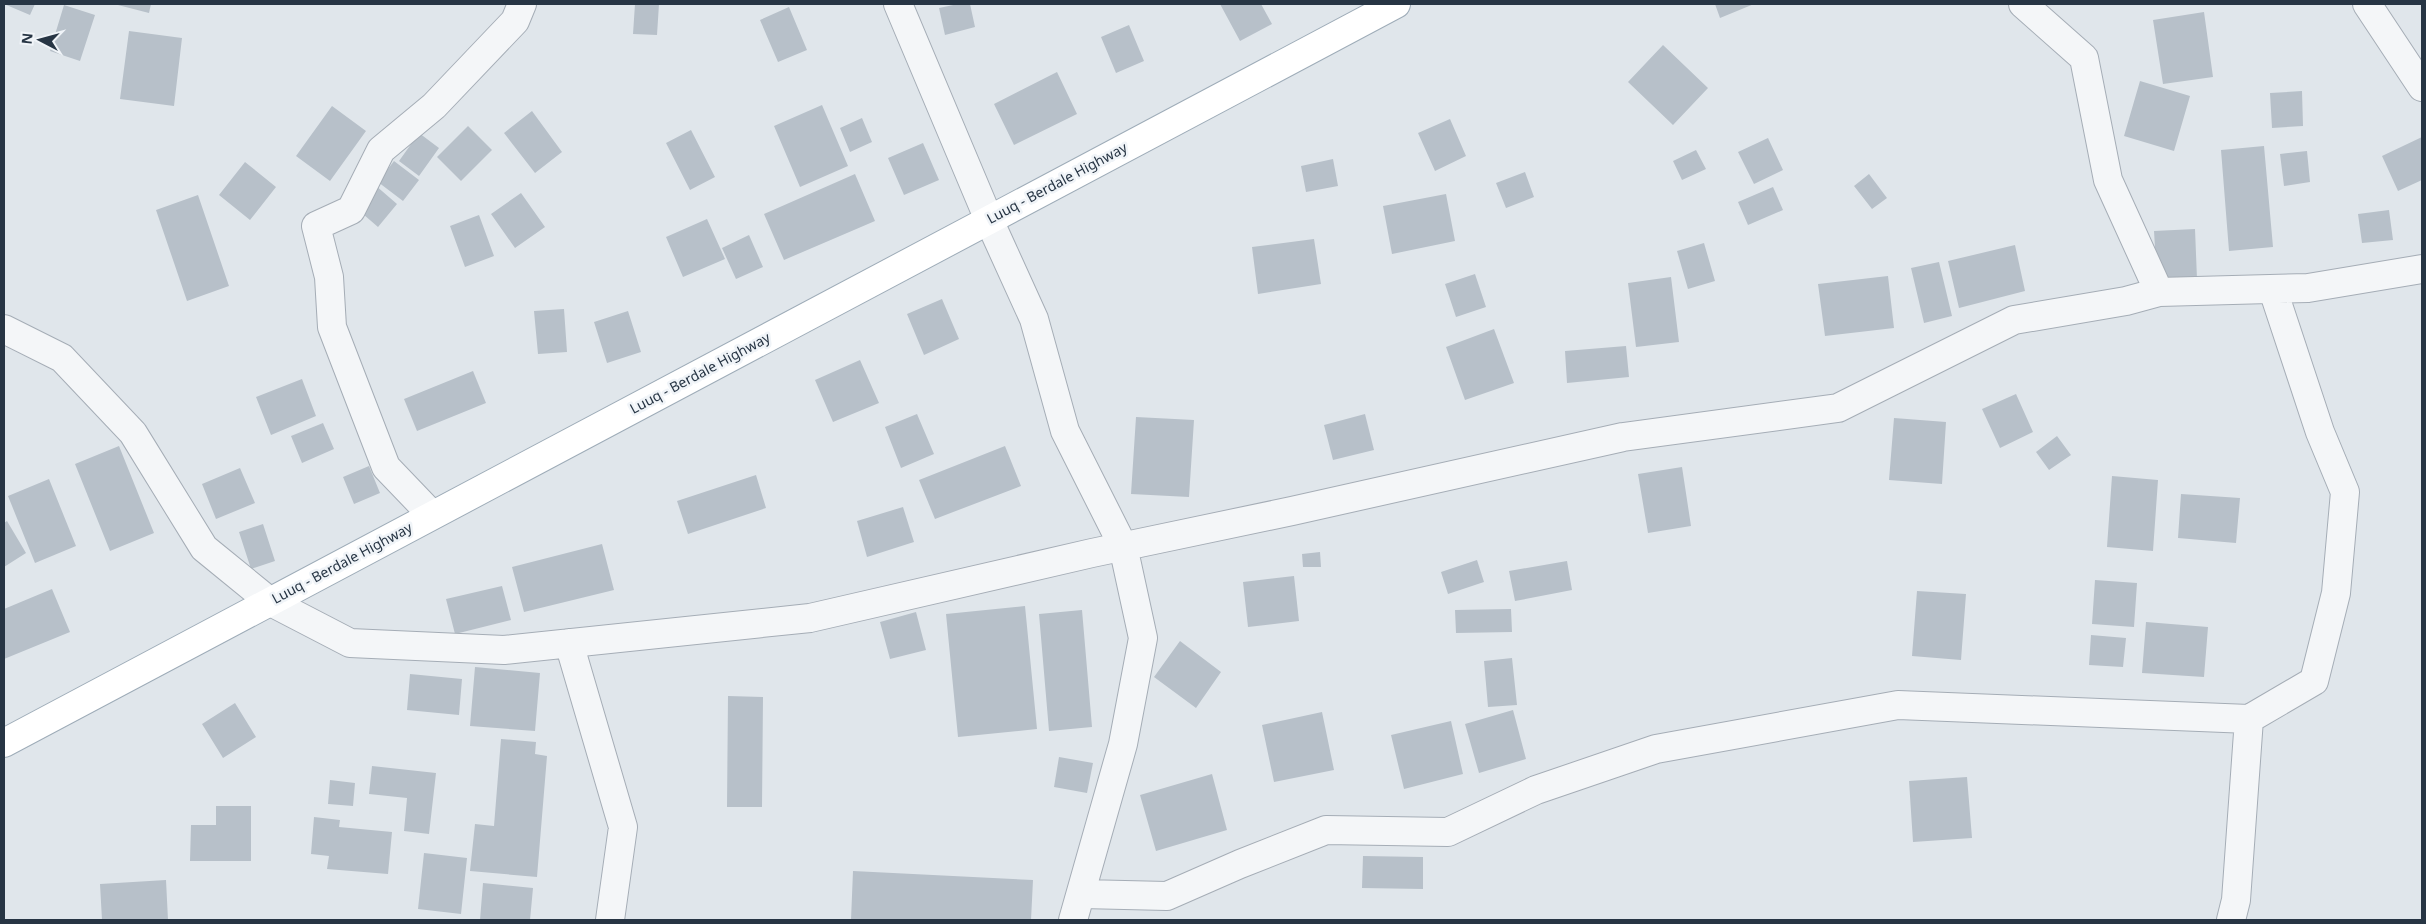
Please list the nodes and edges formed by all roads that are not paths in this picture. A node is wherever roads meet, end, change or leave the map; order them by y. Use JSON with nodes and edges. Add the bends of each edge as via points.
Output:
{"nodes":[{"id":1,"x":522,"y":4,"type":"edge"},
{"id":2,"x":898,"y":4,"type":"edge"},
{"id":3,"x":1396,"y":4,"type":"edge"},
{"id":4,"x":2024,"y":4,"type":"edge"},
{"id":5,"x":2367,"y":4,"type":"edge"},
{"id":6,"x":2422,"y":87,"type":"edge"},
{"id":7,"x":989,"y":220,"type":"junction"},
{"id":8,"x":2422,"y":269,"type":"edge"},
{"id":9,"x":2273,"y":290,"type":"junction"},
{"id":10,"x":2159,"y":292,"type":"junction"},
{"id":11,"x":4,"y":329,"type":"edge"},
{"id":12,"x":432,"y":515,"type":"junction"},
{"id":13,"x":1123,"y":546,"type":"junction"},
{"id":14,"x":269,"y":601,"type":"junction"},
{"id":15,"x":570,"y":643,"type":"junction"},
{"id":16,"x":2249,"y":719,"type":"junction"},
{"id":17,"x":4,"y":743,"type":"edge"},
{"id":18,"x":1082,"y":894,"type":"junction"},
{"id":19,"x":610,"y":920,"type":"edge"},
{"id":20,"x":1073,"y":920,"type":"edge"},
{"id":21,"x":2231,"y":920,"type":"edge"}],
"edges":[{"from":1,"to":12,"type":"street","via":[[515,21],[434,106],[381,150],[351,210],[316,226],[329,277],[332,327],[386,467]]},
{"from":2,"to":7,"type":"street"},
{"from":3,"to":7,"type":"main road","name":"Luuq - Berdale Highway"},
{"from":4,"to":10,"type":"street","via":[[2084,58],[2108,180]]},
{"from":5,"to":6,"type":"street"},
{"from":7,"to":12,"type":"main road","name":"Luuq - Berdale Highway"},
{"from":7,"to":13,"type":"street","via":[[1034,320],[1065,431]]},
{"from":8,"to":9,"type":"street","via":[[2308,288]]},
{"from":9,"to":10,"type":"street"},
{"from":9,"to":16,"type":"street","via":[[2320,432],[2345,492],[2336,593],[2314,681]]},
{"from":10,"to":13,"type":"street","via":[[2126,301],[2014,320],[1838,408],[1623,437]]},
{"from":11,"to":14,"type":"street","via":[[62,358],[133,433],[204,548]]},
{"from":12,"to":14,"type":"main road","name":"Luuq - Berdale Highway"},
{"from":13,"to":15,"type":"street","via":[[810,618]]},
{"from":13,"to":18,"type":"street","via":[[1143,638],[1123,744]]},
{"from":14,"to":15,"type":"street","via":[[350,643],[504,650]]},
{"from":14,"to":17,"type":"main road","name":"Luuq - Berdale Highway"},
{"from":15,"to":19,"type":"street","via":[[623,827]]},
{"from":16,"to":18,"type":"street","via":[[1898,705],[1656,749],[1536,790],[1448,832],[1326,830],[1167,896]]},
{"from":16,"to":21,"type":"street","via":[[2236,900]]},
{"from":18,"to":20,"type":"street"}]}
